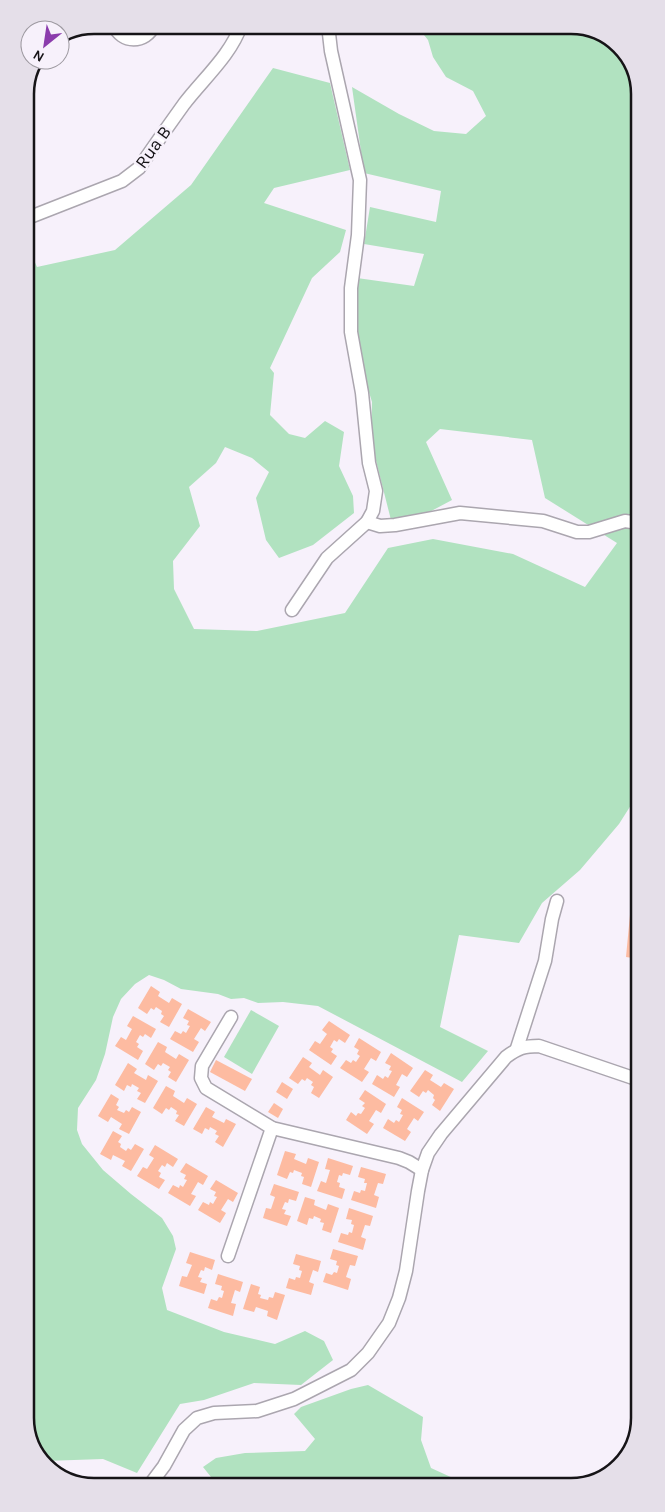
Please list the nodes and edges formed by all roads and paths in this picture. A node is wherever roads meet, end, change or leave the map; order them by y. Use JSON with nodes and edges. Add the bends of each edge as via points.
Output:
{"nodes":[{"id":1,"x":122,"y":34,"type":"edge"},
{"id":2,"x":148,"y":34,"type":"edge"},
{"id":3,"x":238,"y":34,"type":"edge"},
{"id":4,"x":329,"y":34,"type":"edge"},
{"id":5,"x":34,"y":216,"type":"edge"},
{"id":6,"x":367,"y":522,"type":"junction"},
{"id":7,"x":631,"y":522,"type":"edge"},
{"id":8,"x":292,"y":610,"type":"dead end"},
{"id":9,"x":557,"y":902,"type":"dead end"},
{"id":10,"x":231,"y":1017,"type":"dead end"},
{"id":11,"x":517,"y":1048,"type":"junction"},
{"id":12,"x":631,"y":1077,"type":"edge"},
{"id":13,"x":272,"y":1128,"type":"junction"},
{"id":14,"x":422,"y":1170,"type":"junction"},
{"id":15,"x":228,"y":1256,"type":"dead end"},
{"id":16,"x":155,"y":1478,"type":"edge"}],
"edges":[{"from":1,"to":2,"type":"street","via":[[137,40]]},
{"from":3,"to":5,"type":"street","name":"Rua B","via":[[131,176]]},
{"from":4,"to":6,"type":"street","via":[[360,180],[358,235],[351,288],[351,332],[376,491]]},
{"from":6,"to":7,"type":"street","via":[[380,526],[395,525],[460,513],[543,521],[577,532]]},
{"from":6,"to":8,"type":"street","via":[[327,558]]},
{"from":9,"to":11,"type":"street","via":[[545,960]]},
{"from":10,"to":13,"type":"street","via":[[202,1066],[201,1078],[211,1092]]},
{"from":11,"to":12,"type":"street","via":[[539,1046]]},
{"from":11,"to":14,"type":"street","via":[[441,1134],[428,1153]]},
{"from":13,"to":14,"type":"street","via":[[398,1158]]},
{"from":13,"to":15,"type":"street"},
{"from":14,"to":16,"type":"street","via":[[399,1298],[388,1323],[368,1353],[351,1370],[294,1399],[257,1411],[214,1413],[196,1418],[184,1430]]}]}
